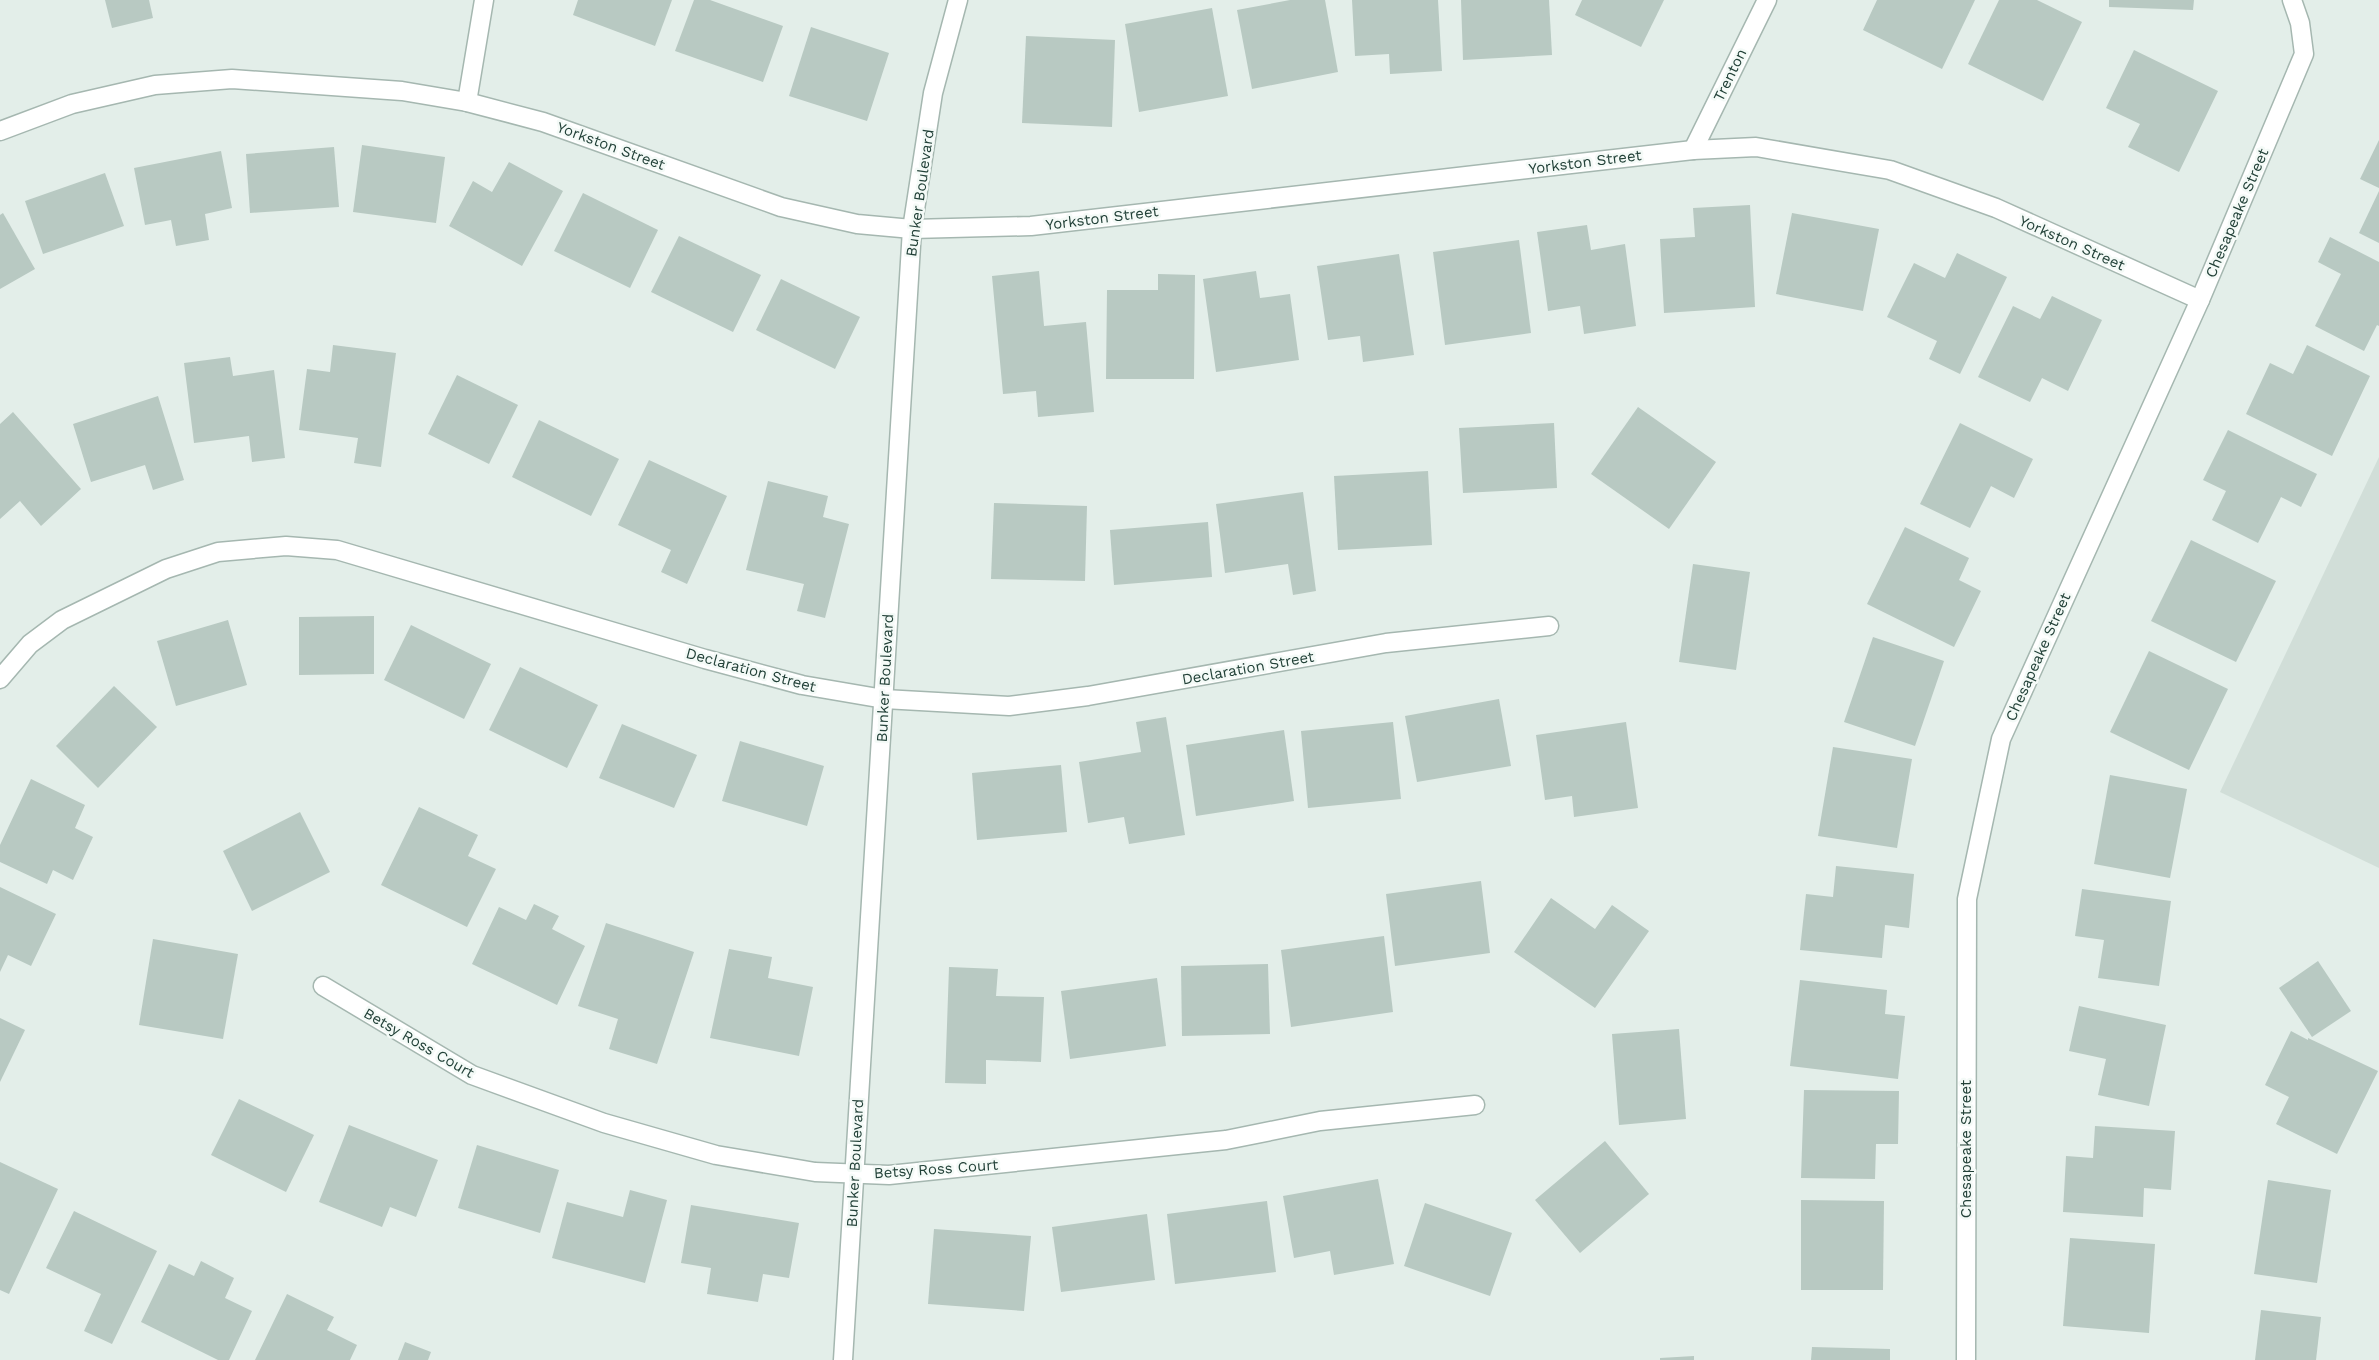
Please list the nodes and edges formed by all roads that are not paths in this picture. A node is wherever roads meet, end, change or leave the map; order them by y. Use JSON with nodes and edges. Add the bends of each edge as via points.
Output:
{"nodes":[{"id":1,"x":484,"y":0,"type":"edge"},
{"id":2,"x":958,"y":0,"type":"edge"},
{"id":3,"x":1767,"y":0,"type":"edge"},
{"id":4,"x":2292,"y":0,"type":"edge"},
{"id":5,"x":467,"y":102,"type":"junction"},
{"id":6,"x":0,"y":131,"type":"edge"},
{"id":7,"x":1693,"y":150,"type":"junction"},
{"id":8,"x":912,"y":229,"type":"junction"},
{"id":9,"x":2199,"y":300,"type":"junction"},
{"id":10,"x":1548,"y":626,"type":"dead end"},
{"id":11,"x":0,"y":680,"type":"edge"},
{"id":12,"x":884,"y":699,"type":"junction"},
{"id":13,"x":323,"y":986,"type":"dead end"},
{"id":14,"x":1475,"y":1105,"type":"dead end"},
{"id":15,"x":855,"y":1173,"type":"junction"},
{"id":16,"x":843,"y":1360,"type":"edge"},
{"id":17,"x":1966,"y":1360,"type":"edge"}],
"edges":[{"from":1,"to":5,"type":"street"},
{"from":2,"to":8,"type":"street","name":"Bunker Boulevard","via":[[933,93]]},
{"from":3,"to":7,"type":"street","name":"Trenton"},
{"from":4,"to":9,"type":"street","name":"Chesapeake Street","via":[[2304,54]]},
{"from":5,"to":6,"type":"street","name":"Yorkston Street","via":[[402,91],[232,80],[155,85],[72,104]]},
{"from":5,"to":8,"type":"street","name":"Yorkston Street","via":[[543,122],[781,207],[857,224]]},
{"from":7,"to":8,"type":"street","name":"Yorkston Street","via":[[1031,226]]},
{"from":7,"to":9,"type":"street","name":"Yorkston Street","via":[[1756,147],[1890,170],[1996,208]]},
{"from":8,"to":12,"type":"street","name":"Bunker Boulevard"},
{"from":9,"to":17,"type":"street","name":"Chesapeake Street","via":[[2001,739],[1967,899]]},
{"from":10,"to":12,"type":"street","name":"Declaration Street","via":[[1386,644],[1009,706]]},
{"from":11,"to":12,"type":"street","name":"Declaration Street","via":[[30,644],[62,620],[166,570],[218,552],[286,546],[337,550],[716,662],[802,685]]},
{"from":12,"to":15,"type":"street","name":"Bunker Boulevard"},
{"from":13,"to":15,"type":"street","name":"Betsy Ross Court","via":[[472,1075],[593,1119],[716,1155],[815,1172]]},
{"from":14,"to":15,"type":"street","name":"Betsy Ross Court","via":[[1320,1121],[1226,1140],[890,1175]]},
{"from":15,"to":16,"type":"street","name":"Bunker Boulevard"}]}
